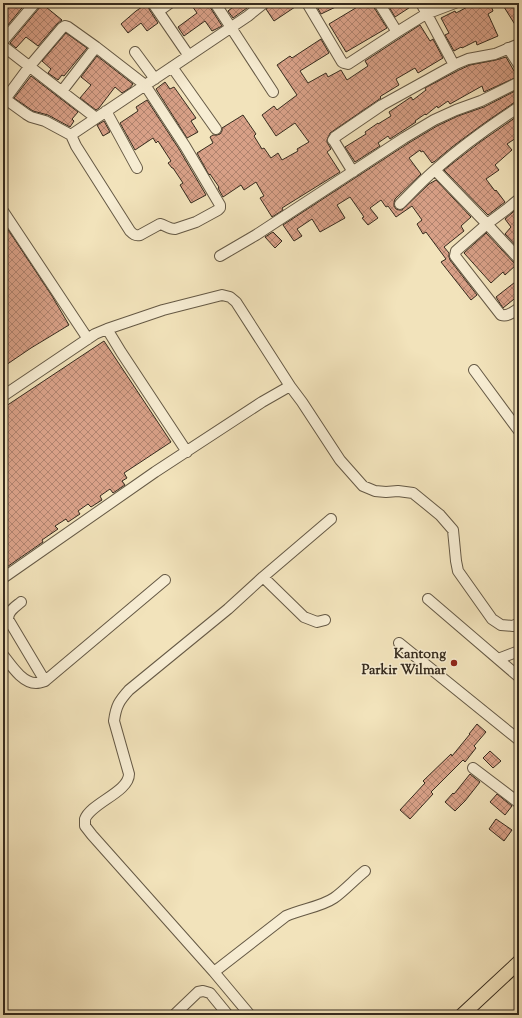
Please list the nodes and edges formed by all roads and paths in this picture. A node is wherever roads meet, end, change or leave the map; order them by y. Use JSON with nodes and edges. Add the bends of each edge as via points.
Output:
{"nodes":[{"id":1,"x":35,"y":3,"type":"edge"},
{"id":2,"x":170,"y":3,"type":"edge"},
{"id":3,"x":215,"y":3,"type":"edge"},
{"id":4,"x":264,"y":3,"type":"edge"},
{"id":5,"x":307,"y":3,"type":"edge"},
{"id":6,"x":379,"y":3,"type":"edge"},
{"id":7,"x":421,"y":3,"type":"edge"},
{"id":8,"x":455,"y":3,"type":"edge"},
{"id":9,"x":426,"y":14,"type":"junction"},
{"id":10,"x":230,"y":28,"type":"junction"},
{"id":11,"x":397,"y":32,"type":"junction"},
{"id":12,"x":3,"y":41,"type":"edge"},
{"id":13,"x":519,"y":44,"type":"edge"},
{"id":14,"x":3,"y":46,"type":"edge"},
{"id":15,"x":96,"y":48,"type":"junction"},
{"id":16,"x":508,"y":48,"type":"junction"},
{"id":17,"x":135,"y":52,"type":"dead end"},
{"id":18,"x":189,"y":56,"type":"junction"},
{"id":19,"x":454,"y":65,"type":"junction"},
{"id":20,"x":519,"y":65,"type":"edge"},
{"id":21,"x":29,"y":67,"type":"junction"},
{"id":22,"x":172,"y":67,"type":"junction"},
{"id":23,"x":155,"y":79,"type":"junction"},
{"id":24,"x":519,"y":82,"type":"edge"},
{"id":25,"x":145,"y":86,"type":"junction"},
{"id":26,"x":62,"y":91,"type":"junction"},
{"id":27,"x":274,"y":92,"type":"dead end"},
{"id":28,"x":519,"y":107,"type":"edge"},
{"id":29,"x":106,"y":112,"type":"junction"},
{"id":30,"x":96,"y":118,"type":"junction"},
{"id":31,"x":216,"y":129,"type":"dead end"},
{"id":32,"x":71,"y":135,"type":"junction"},
{"id":33,"x":137,"y":168,"type":"dead end"},
{"id":34,"x":435,"y":170,"type":"junction"},
{"id":35,"x":353,"y":172,"type":"junction"},
{"id":36,"x":519,"y":199,"type":"edge"},
{"id":37,"x":400,"y":204,"type":"dead end"},
{"id":38,"x":3,"y":211,"type":"edge"},
{"id":39,"x":486,"y":224,"type":"junction"},
{"id":40,"x":220,"y":256,"type":"dead end"},
{"id":41,"x":519,"y":260,"type":"edge"},
{"id":42,"x":519,"y":308,"type":"edge"},
{"id":43,"x":107,"y":329,"type":"junction"},
{"id":44,"x":88,"y":339,"type":"junction"},
{"id":45,"x":474,"y":370,"type":"dead end"},
{"id":46,"x":290,"y":386,"type":"junction"},
{"id":47,"x":3,"y":396,"type":"edge"},
{"id":48,"x":519,"y":431,"type":"edge"},
{"id":49,"x":187,"y":452,"type":"junction"},
{"id":50,"x":332,"y":519,"type":"dead end"},
{"id":51,"x":263,"y":577,"type":"junction"},
{"id":52,"x":3,"y":578,"type":"edge"},
{"id":53,"x":165,"y":580,"type":"dead end"},
{"id":54,"x":428,"y":599,"type":"dead end"},
{"id":55,"x":22,"y":602,"type":"dead end"},
{"id":56,"x":325,"y":620,"type":"dead end"},
{"id":57,"x":519,"y":623,"type":"edge"},
{"id":58,"x":399,"y":644,"type":"dead end"},
{"id":59,"x":519,"y":651,"type":"edge"},
{"id":60,"x":3,"y":655,"type":"edge"},
{"id":61,"x":498,"y":659,"type":"junction"},
{"id":62,"x":519,"y":677,"type":"edge"},
{"id":63,"x":45,"y":681,"type":"junction"},
{"id":64,"x":519,"y":740,"type":"edge"},
{"id":65,"x":473,"y":768,"type":"dead end"},
{"id":66,"x":519,"y":803,"type":"edge"},
{"id":67,"x":364,"y":870,"type":"dead end"},
{"id":68,"x":519,"y":962,"type":"edge"},
{"id":69,"x":214,"y":972,"type":"junction"},
{"id":70,"x":175,"y":1014,"type":"edge"},
{"id":71,"x":228,"y":1015,"type":"edge"},
{"id":72,"x":250,"y":1015,"type":"edge"},
{"id":73,"x":462,"y":1015,"type":"edge"}],
"edges":[{"from":1,"to":12,"type":"street"},
{"from":2,"to":18,"type":"street","via":[[156,8]]},
{"from":3,"to":10,"type":"street"},
{"from":4,"to":10,"type":"street"},
{"from":5,"to":11,"type":"street","via":[[342,62],[346,64]]},
{"from":6,"to":11,"type":"street"},
{"from":7,"to":9,"type":"street"},
{"from":8,"to":9,"type":"street"},
{"from":9,"to":11,"type":"street"},
{"from":9,"to":19,"type":"street"},
{"from":10,"to":18,"type":"street"},
{"from":10,"to":27,"type":"street"},
{"from":13,"to":16,"type":"street"},
{"from":14,"to":21,"type":"street"},
{"from":15,"to":21,"type":"street","via":[[65,26]]},
{"from":15,"to":25,"type":"street"},
{"from":15,"to":26,"type":"street"},
{"from":16,"to":19,"type":"street"},
{"from":16,"to":20,"type":"street"},
{"from":17,"to":23,"type":"street"},
{"from":18,"to":22,"type":"street"},
{"from":19,"to":35,"type":"street","via":[[382,105],[335,137],[333,140]]},
{"from":21,"to":26,"type":"street"},
{"from":21,"to":32,"type":"street","via":[[6,98],[31,117],[45,121]]},
{"from":22,"to":23,"type":"street"},
{"from":22,"to":31,"type":"street"},
{"from":23,"to":25,"type":"street"},
{"from":24,"to":35,"type":"street","via":[[434,120]]},
{"from":25,"to":29,"type":"street"},
{"from":25,"to":32,"type":"street","via":[[220,205],[218,210],[196,222],[175,229],[160,224],[137,236],[130,231]]},
{"from":26,"to":30,"type":"street"},
{"from":28,"to":34,"type":"street"},
{"from":29,"to":30,"type":"street"},
{"from":29,"to":33,"type":"street"},
{"from":30,"to":32,"type":"street"},
{"from":34,"to":37,"type":"street"},
{"from":34,"to":39,"type":"street"},
{"from":35,"to":40,"type":"street"},
{"from":36,"to":39,"type":"street"},
{"from":38,"to":44,"type":"street"},
{"from":39,"to":41,"type":"street"},
{"from":39,"to":42,"type":"street","via":[[456,251],[455,256],[501,315],[509,315]]},
{"from":43,"to":44,"type":"street"},
{"from":43,"to":46,"type":"street","via":[[163,310],[222,295],[230,296]]},
{"from":43,"to":49,"type":"street"},
{"from":44,"to":47,"type":"street"},
{"from":45,"to":48,"type":"street"},
{"from":46,"to":49,"type":"street"},
{"from":46,"to":57,"type":"street","via":[[340,460],[363,486],[375,492],[414,493],[440,515],[453,530],[458,571],[492,619],[501,625],[513,626]]},
{"from":49,"to":52,"type":"street"},
{"from":50,"to":51,"type":"street"},
{"from":51,"to":56,"type":"street","via":[[304,617],[317,622]]},
{"from":51,"to":69,"type":"street","via":[[120,700],[114,721],[129,778],[85,818],[85,826],[92,835]]},
{"from":53,"to":63,"type":"street"},
{"from":54,"to":61,"type":"street"},
{"from":55,"to":63,"type":"street","via":[[11,611],[8,619]]},
{"from":58,"to":64,"type":"street"},
{"from":59,"to":61,"type":"street"},
{"from":60,"to":63,"type":"street","via":[[29,682],[37,684]]},
{"from":61,"to":62,"type":"street"},
{"from":65,"to":66,"type":"street"},
{"from":67,"to":69,"type":"street","via":[[333,898],[286,916]]},
{"from":68,"to":73,"type":"main road"},
{"from":69,"to":72,"type":"street"},
{"from":70,"to":71,"type":"street","via":[[198,992],[203,991],[210,993]]}]}
